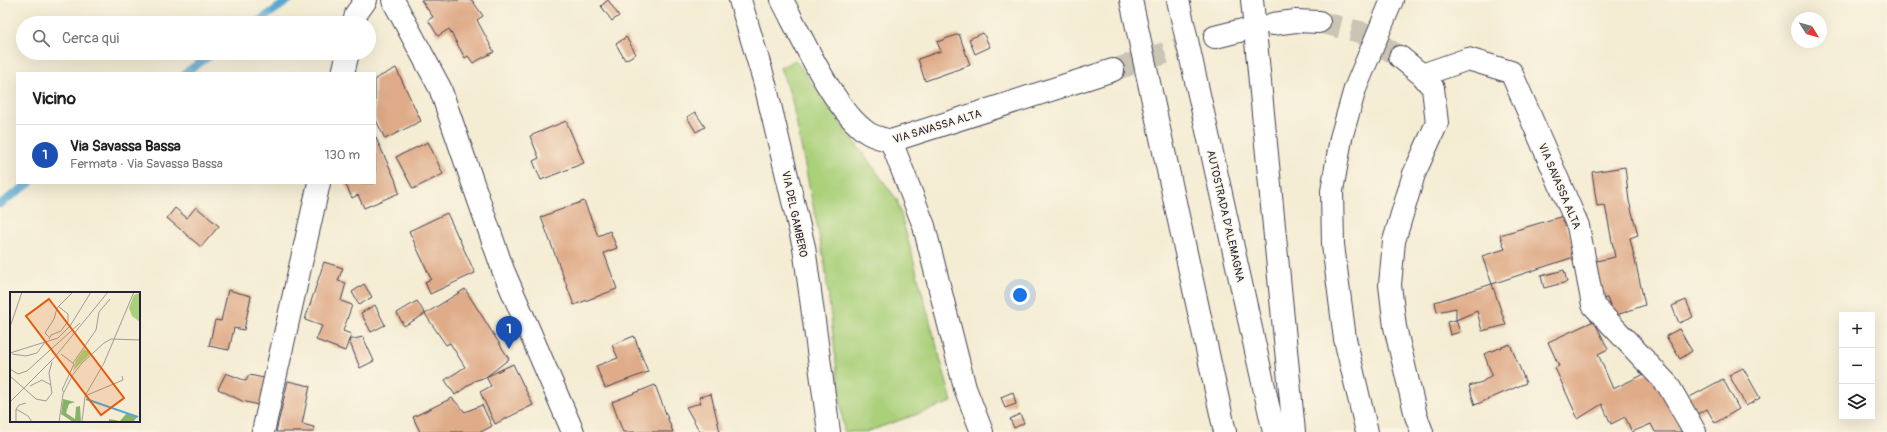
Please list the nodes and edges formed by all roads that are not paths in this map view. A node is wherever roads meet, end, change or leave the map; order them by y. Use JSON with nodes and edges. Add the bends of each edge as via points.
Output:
{"nodes":[{"id":1,"x":366,"y":0,"type":"edge"},
{"id":2,"x":393,"y":0,"type":"edge"},
{"id":3,"x":740,"y":0,"type":"edge"},
{"id":4,"x":782,"y":0,"type":"edge"},
{"id":5,"x":1131,"y":0,"type":"edge"},
{"id":6,"x":1178,"y":0,"type":"edge"},
{"id":7,"x":1252,"y":0,"type":"edge"},
{"id":8,"x":1392,"y":0,"type":"edge"},
{"id":9,"x":356,"y":16,"type":"edge"},
{"id":10,"x":1319,"y":22,"type":"tunnel mouth"},
{"id":11,"x":1273,"y":24,"type":"dead end"},
{"id":12,"x":1240,"y":31,"type":"dead end"},
{"id":13,"x":1215,"y":37,"type":"tunnel mouth"},
{"id":14,"x":1400,"y":57,"type":"tunnel mouth"},
{"id":15,"x":346,"y":60,"type":"edge"},
{"id":16,"x":1113,"y":70,"type":"tunnel mouth"},
{"id":17,"x":343,"y":72,"type":"edge"},
{"id":18,"x":1422,"y":75,"type":"junction"},
{"id":19,"x":891,"y":141,"type":"junction"},
{"id":20,"x":319,"y":184,"type":"edge"},
{"id":21,"x":263,"y":432,"type":"edge"},
{"id":22,"x":573,"y":432,"type":"edge"},
{"id":23,"x":830,"y":432,"type":"edge"},
{"id":24,"x":982,"y":432,"type":"edge"},
{"id":25,"x":1225,"y":432,"type":"edge"},
{"id":26,"x":1274,"y":432,"type":"edge"},
{"id":27,"x":1294,"y":432,"type":"edge"},
{"id":28,"x":1368,"y":432,"type":"edge"},
{"id":29,"x":1422,"y":432,"type":"edge"},
{"id":30,"x":1695,"y":432,"type":"edge"}],
"edges":[{"from":1,"to":9,"type":"main road"},
{"from":2,"to":22,"type":"main road","via":[[440,88],[503,270]]},
{"from":3,"to":23,"type":"main road","name":"VIA DEL GAMBERO","via":[[764,80],[804,247]]},
{"from":4,"to":19,"type":"main road","name":"VIA SAVASSA ALTA","via":[[829,86],[847,113],[868,134]]},
{"from":5,"to":25,"type":"main road"},
{"from":6,"to":26,"type":"main road","name":"AUTOSTRADA D'ALEMAGNA"},
{"from":7,"to":27,"type":"main road"},
{"from":8,"to":28,"type":"main road","via":[[1355,89],[1341,138],[1332,191],[1333,245],[1345,339]]},
{"from":10,"to":11,"type":"main road"},
{"from":12,"to":13,"type":"main road"},
{"from":14,"to":18,"type":"main road"},
{"from":15,"to":17,"type":"main road"},
{"from":16,"to":19,"type":"main road","name":"VIA SAVASSA ALTA"},
{"from":18,"to":29,"type":"main road","via":[[1433,88],[1437,123],[1414,174],[1394,241],[1390,285],[1395,327]]},
{"from":18,"to":30,"type":"main road","name":"VIA SAVASSA ALTA","via":[[1468,59],[1511,72],[1578,226],[1594,305],[1668,385]]},
{"from":19,"to":24,"type":"main road","via":[[924,226],[966,388]]},
{"from":20,"to":21,"type":"main road"}]}
